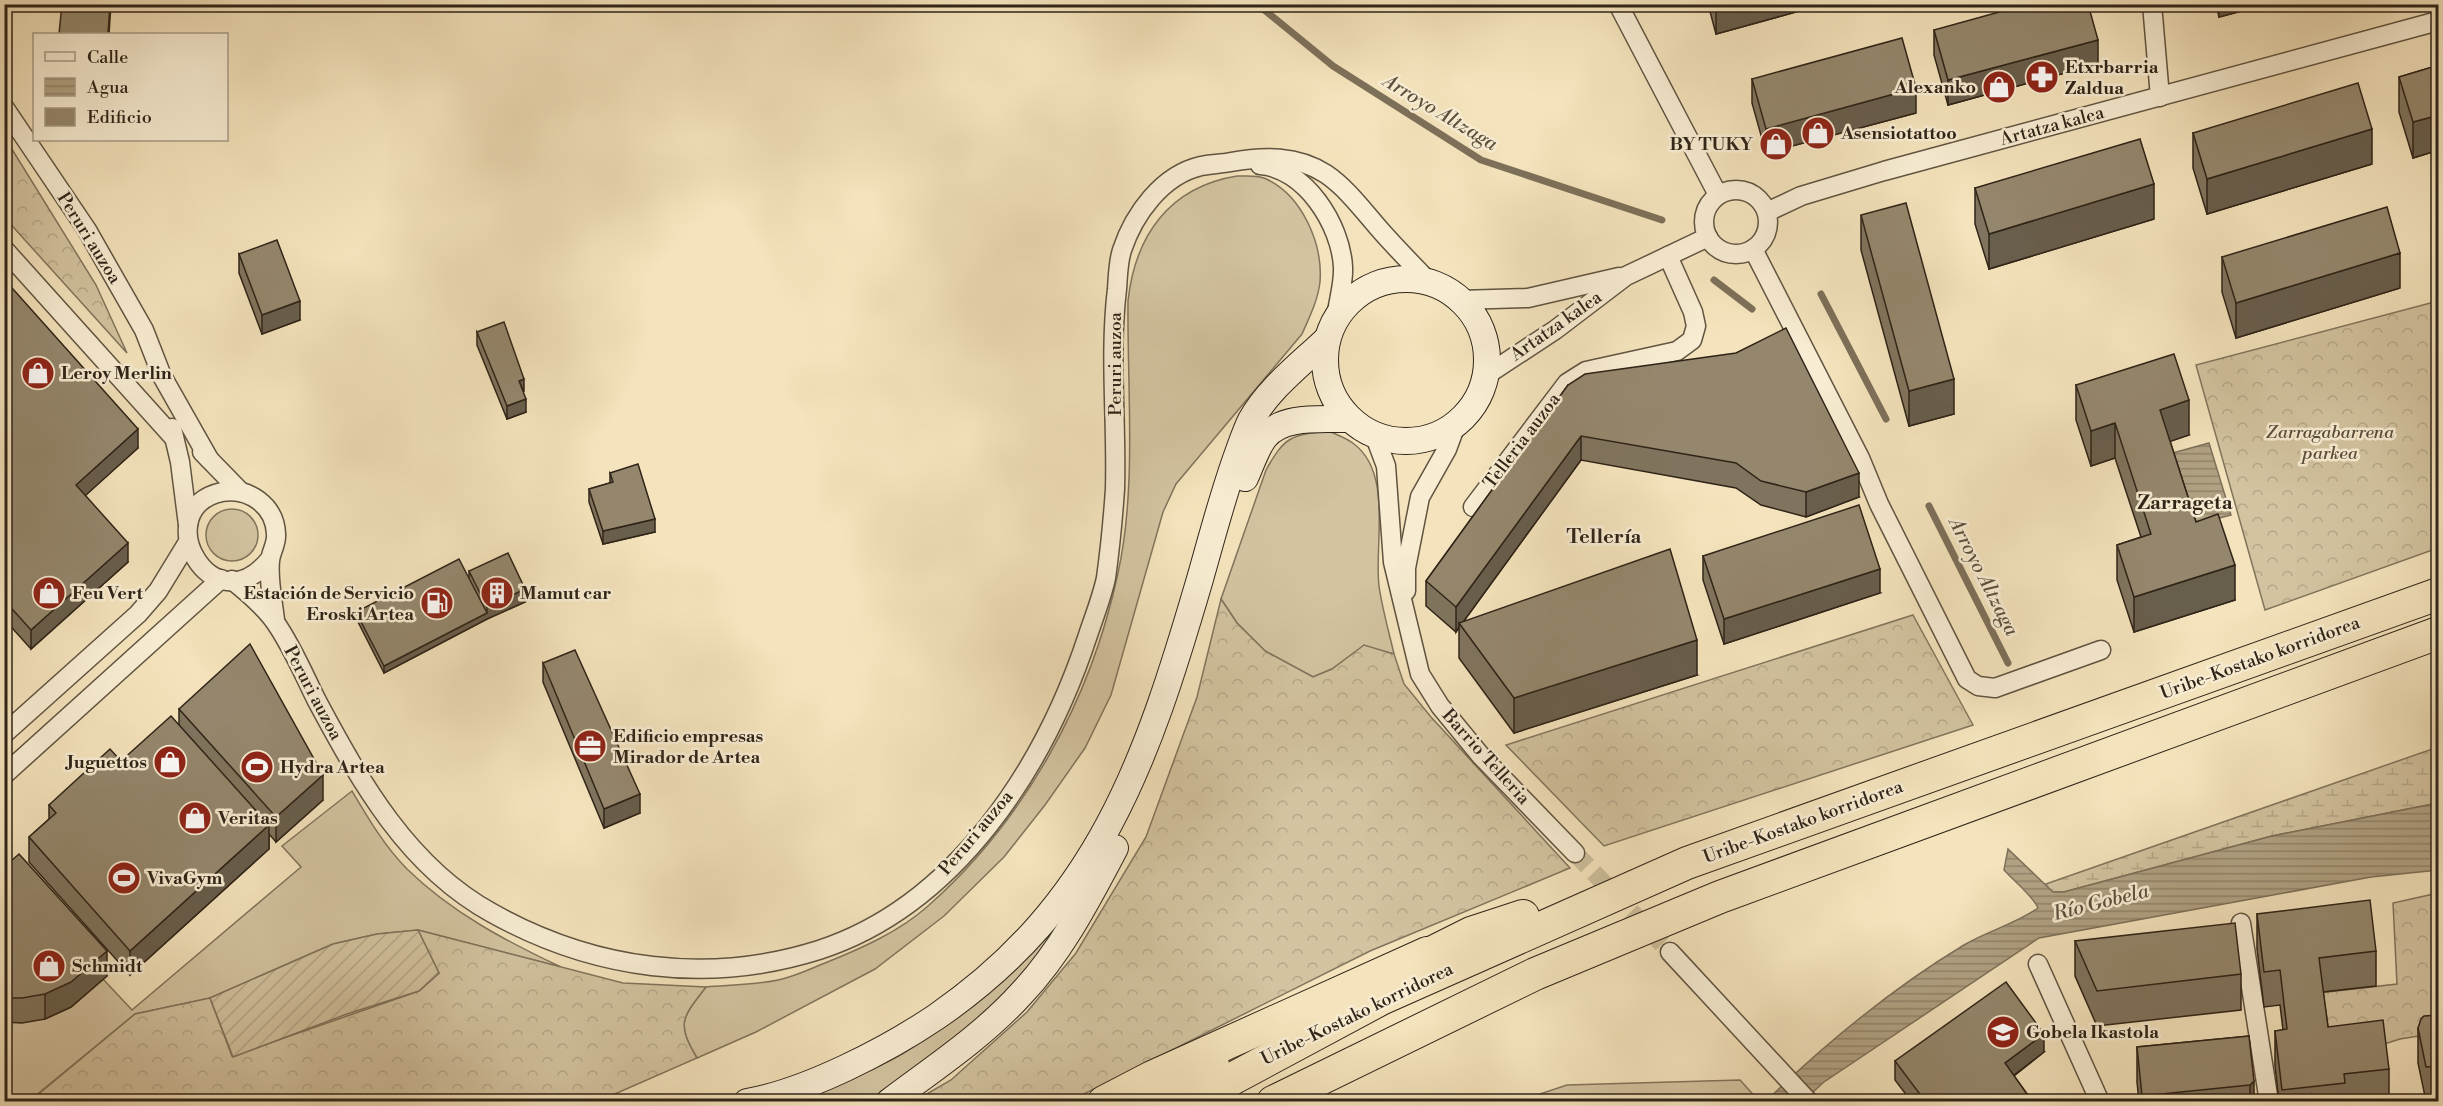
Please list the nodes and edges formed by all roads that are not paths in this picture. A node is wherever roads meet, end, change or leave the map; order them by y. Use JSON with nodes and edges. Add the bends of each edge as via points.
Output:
{"nodes":[{"id":1,"x":1618,"y":4,"type":"edge"},
{"id":2,"x":2152,"y":4,"type":"edge"},
{"id":3,"x":2439,"y":21,"type":"edge"},
{"id":4,"x":2160,"y":97,"type":"junction"},
{"id":5,"x":4,"y":108,"type":"edge"},
{"id":6,"x":1228,"y":163,"type":"junction"},
{"id":7,"x":1719,"y":195,"type":"junction"},
{"id":8,"x":1767,"y":212,"type":"junction"},
{"id":9,"x":1708,"y":237,"type":"junction"},
{"id":10,"x":4,"y":249,"type":"edge"},
{"id":11,"x":1754,"y":249,"type":"junction"},
{"id":12,"x":1668,"y":256,"type":"junction"},
{"id":13,"x":1626,"y":276,"type":"junction"},
{"id":14,"x":1430,"y":283,"type":"junction"},
{"id":15,"x":1460,"y":300,"type":"junction"},
{"id":16,"x":1332,"y":328,"type":"junction"},
{"id":17,"x":162,"y":376,"type":"junction"},
{"id":18,"x":1485,"y":376,"type":"junction"},
{"id":19,"x":1350,"y":418,"type":"junction"},
{"id":20,"x":1457,"y":422,"type":"junction"},
{"id":21,"x":1374,"y":434,"type":"junction"},
{"id":22,"x":174,"y":438,"type":"junction"},
{"id":23,"x":209,"y":459,"type":"junction"},
{"id":24,"x":240,"y":492,"type":"junction"},
{"id":25,"x":1473,"y":507,"type":"dead end"},
{"id":26,"x":188,"y":535,"type":"junction"},
{"id":27,"x":270,"y":559,"type":"junction"},
{"id":28,"x":227,"y":580,"type":"junction"},
{"id":29,"x":2439,"y":594,"type":"edge"},
{"id":30,"x":1404,"y":616,"type":"junction"},
{"id":31,"x":275,"y":620,"type":"junction"},
{"id":32,"x":2439,"y":633,"type":"edge"},
{"id":33,"x":2101,"y":650,"type":"dead end"},
{"id":34,"x":2439,"y":653,"type":"edge"},
{"id":35,"x":2184,"y":725,"type":"junction"},
{"id":36,"x":4,"y":734,"type":"edge"},
{"id":37,"x":4,"y":775,"type":"edge"},
{"id":38,"x":1575,"y":853,"type":"tunnel mouth"},
{"id":39,"x":1687,"y":863,"type":"junction"},
{"id":40,"x":2241,"y":923,"type":"dead end"},
{"id":41,"x":1471,"y":933,"type":"junction"},
{"id":42,"x":1670,"y":952,"type":"tunnel mouth"},
{"id":43,"x":2038,"y":964,"type":"dead end"},
{"id":44,"x":747,"y":1101,"type":"edge"},
{"id":45,"x":889,"y":1101,"type":"edge"},
{"id":46,"x":1104,"y":1101,"type":"edge"},
{"id":47,"x":1143,"y":1101,"type":"edge"},
{"id":48,"x":1189,"y":1101,"type":"edge"},
{"id":49,"x":1274,"y":1101,"type":"edge"},
{"id":50,"x":1809,"y":1101,"type":"edge"},
{"id":51,"x":2100,"y":1101,"type":"edge"},
{"id":52,"x":2269,"y":1101,"type":"edge"}],
"edges":[{"from":1,"to":7,"type":"street"},
{"from":2,"to":4,"type":"street"},
{"from":3,"to":4,"type":"street","name":"Artatza kalea"},
{"from":4,"to":8,"type":"street","name":"Artatza kalea","via":[[1884,171],[1801,196]]},
{"from":5,"to":17,"type":"street","name":"Peruri auzoa","via":[[92,240],[144,330]]},
{"from":6,"to":14,"type":"street","via":[[1256,156],[1294,161],[1326,173]]},
{"from":6,"to":16,"type":"street","via":[[1273,166],[1299,183],[1320,206],[1336,235],[1343,268]]},
{"from":6,"to":31,"type":"street","name":"Peruri auzoa","via":[[1197,166],[1169,182],[1141,209],[1121,252],[1114,313],[1114,492],[1105,582],[1078,666],[1048,734],[1003,806],[953,867],[894,915],[836,944],[785,961],[722,969],[666,970],[592,953],[490,913],[432,872],[367,791]]},
{"from":7,"to":8,"type":"street","via":[[1741,190],[1761,202]]},
{"from":7,"to":9,"type":"street","via":[[1706,209],[1704,228]]},
{"from":8,"to":11,"type":"street","via":[[1766,233]]},
{"from":9,"to":11,"type":"street","via":[[1714,245],[1733,254]]},
{"from":9,"to":12,"type":"street","name":"Artatza kalea"},
{"from":10,"to":22,"type":"street","name":"Peruri auzoa"},
{"from":11,"to":33,"type":"street","via":[[1967,679],[1978,686],[1995,688]]},
{"from":12,"to":13,"type":"street","name":"Artatza kalea"},
{"from":12,"to":25,"type":"street","name":"Telleria auzoa","via":[[1693,312],[1696,326],[1692,340],[1677,351],[1586,371],[1567,383]]},
{"from":13,"to":15,"type":"street","name":"Artatza kalea","via":[[1528,298]]},
{"from":13,"to":18,"type":"street","name":"Artatza kalea"},
{"from":14,"to":15,"type":"street"},
{"from":14,"to":16,"type":"street","via":[[1403,279],[1377,284],[1353,298]]},
{"from":15,"to":18,"type":"street","via":[[1482,334]]},
{"from":16,"to":19,"type":"street","via":[[1324,360],[1328,381],[1336,402]]},
{"from":16,"to":44,"type":"street","via":[[1264,401],[1250,422],[1173,669],[1126,794],[1101,843],[1046,920],[974,991],[912,1033],[837,1072]]},
{"from":17,"to":22,"type":"street","name":"Peruri auzoa"},
{"from":17,"to":23,"type":"street","name":"Peruri auzoa"},
{"from":18,"to":20,"type":"street","via":[[1475,401]]},
{"from":19,"to":21,"type":"street"},
{"from":19,"to":45,"type":"street","via":[[1303,419],[1284,424],[1264,437],[1240,488],[1185,674],[1155,755],[1123,834],[1072,927],[1021,995],[955,1053]]},
{"from":20,"to":21,"type":"street","via":[[1438,434],[1417,440],[1395,440]]},
{"from":20,"to":30,"type":"street","via":[[1420,497],[1406,568]]},
{"from":21,"to":30,"type":"street","via":[[1386,466],[1393,562]]},
{"from":22,"to":23,"type":"street","name":"Peruri auzoa","via":[[190,440]]},
{"from":22,"to":26,"type":"street","name":"Peruri auzoa"},
{"from":23,"to":24,"type":"street","name":"Peruri auzoa"},
{"from":24,"to":26,"type":"street","via":[[207,498],[198,506]]},
{"from":24,"to":27,"type":"street","via":[[269,510],[275,547]]},
{"from":26,"to":28,"type":"street","via":[[196,561],[203,569]]},
{"from":26,"to":36,"type":"street","via":[[158,591],[138,614]]},
{"from":27,"to":28,"type":"street","via":[[254,574]]},
{"from":27,"to":31,"type":"street","name":"Peruri auzoa"},
{"from":28,"to":31,"type":"street","name":"Peruri auzoa"},
{"from":28,"to":37,"type":"street"},
{"from":29,"to":39,"type":"highway","name":"Uribe-Kostako korridorea"},
{"from":30,"to":38,"type":"street","name":"Barrio Telleria","via":[[1420,674],[1440,706],[1481,756]]},
{"from":32,"to":35,"type":"highway"},
{"from":34,"to":35,"type":"highway"},
{"from":35,"to":49,"type":"highway","name":"Uribe-Kostako korridorea","via":[[1709,901],[1534,974]]},
{"from":39,"to":41,"type":"highway"},
{"from":39,"to":48,"type":"highway","name":"Uribe-Kostako korridorea","via":[[1381,999]]},
{"from":40,"to":52,"type":"street"},
{"from":41,"to":46,"type":"highway"},
{"from":41,"to":47,"type":"highway"},
{"from":42,"to":50,"type":"street"},
{"from":43,"to":51,"type":"street"}]}
